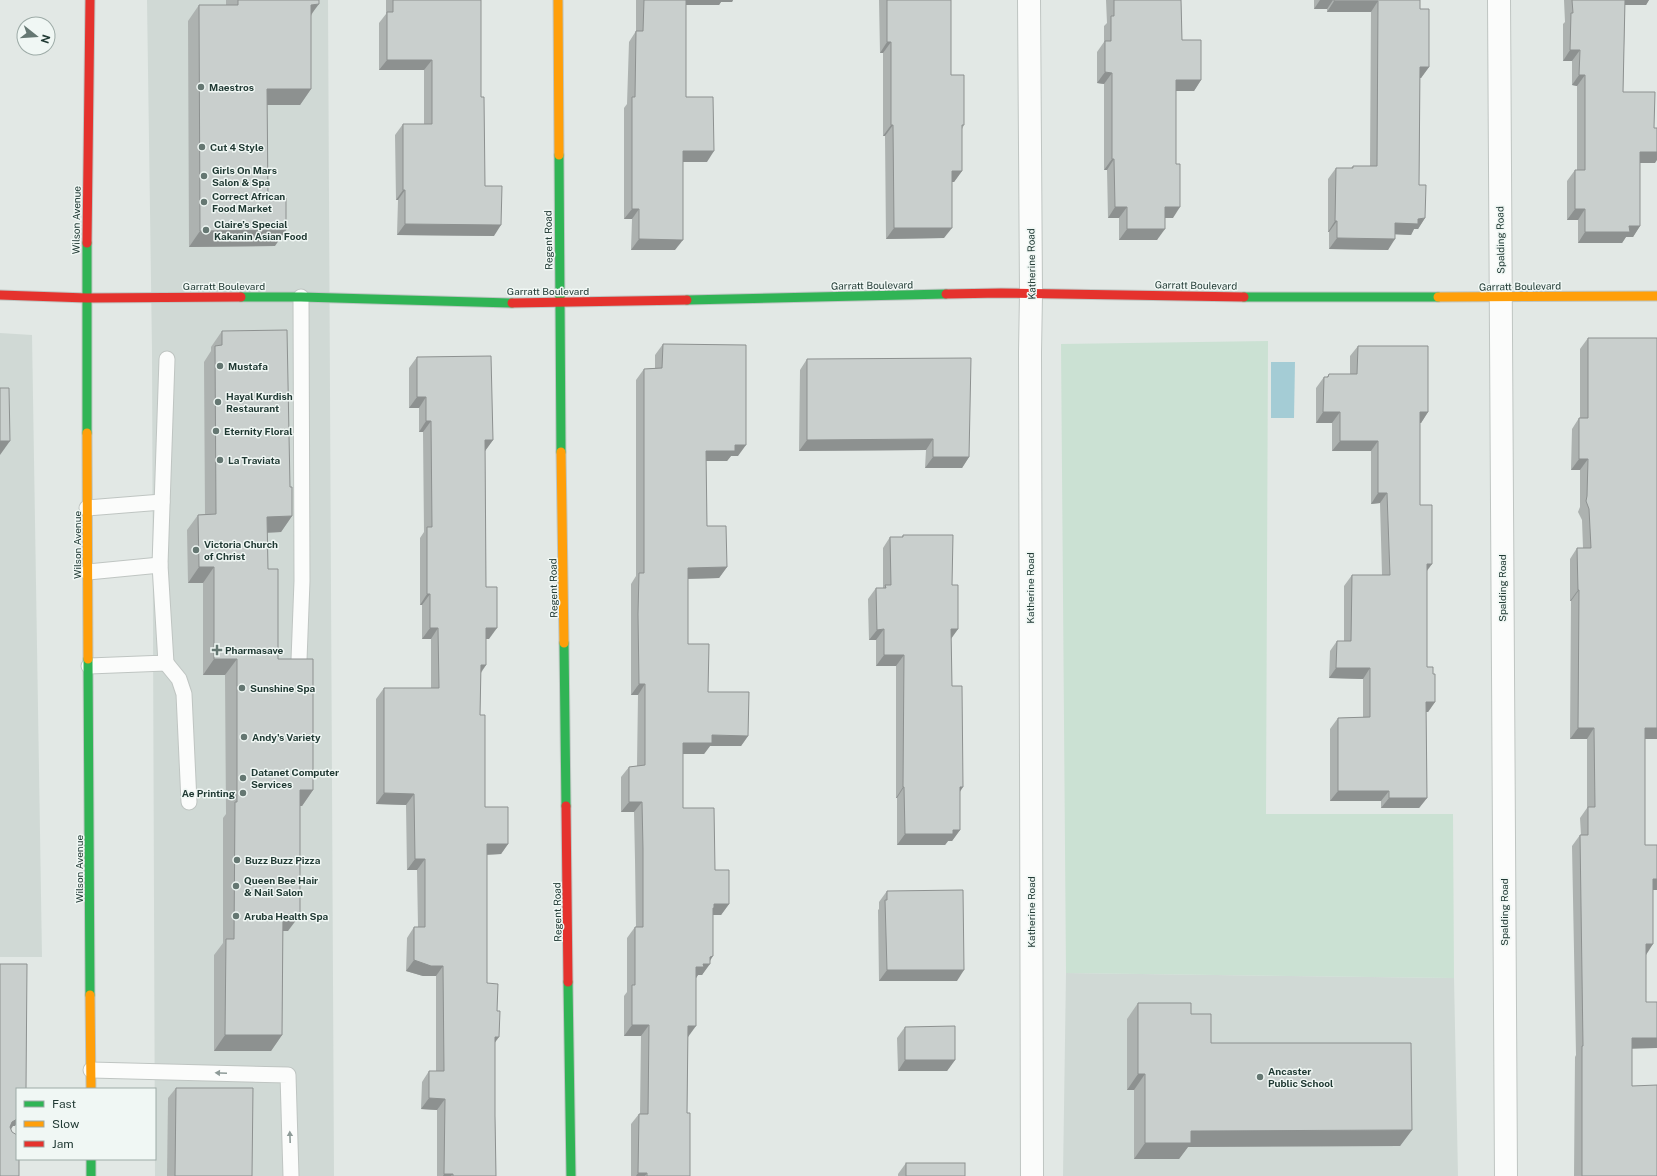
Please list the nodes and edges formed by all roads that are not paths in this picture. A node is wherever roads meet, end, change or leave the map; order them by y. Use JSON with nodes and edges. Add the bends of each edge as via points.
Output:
{"nodes":[{"id":1,"x":90,"y":0,"type":"edge"},
{"id":2,"x":558,"y":0,"type":"edge"},
{"id":3,"x":1029,"y":0,"type":"edge"},
{"id":4,"x":1499,"y":0,"type":"edge"},
{"id":5,"x":1031,"y":294,"type":"junction"},
{"id":6,"x":0,"y":296,"type":"edge"},
{"id":7,"x":1657,"y":296,"type":"edge"},
{"id":8,"x":301,"y":297,"type":"junction"},
{"id":9,"x":1501,"y":297,"type":"junction"},
{"id":10,"x":87,"y":298,"type":"junction"},
{"id":11,"x":561,"y":302,"type":"junction"},
{"id":12,"x":167,"y":359,"type":"dead end"},
{"id":13,"x":162,"y":502,"type":"junction"},
{"id":14,"x":88,"y":508,"type":"junction"},
{"id":15,"x":160,"y":565,"type":"junction"},
{"id":16,"x":88,"y":572,"type":"junction"},
{"id":17,"x":299,"y":660,"type":"edge"},
{"id":18,"x":166,"y":663,"type":"junction"},
{"id":19,"x":88,"y":666,"type":"junction"},
{"id":20,"x":189,"y":802,"type":"dead end"},
{"id":21,"x":91,"y":1070,"type":"junction"},
{"id":22,"x":91,"y":1088,"type":"edge"},
{"id":23,"x":91,"y":1160,"type":"edge"},
{"id":24,"x":91,"y":1176,"type":"edge"},
{"id":25,"x":291,"y":1176,"type":"edge"},
{"id":26,"x":571,"y":1176,"type":"edge"},
{"id":27,"x":1032,"y":1176,"type":"edge"},
{"id":28,"x":1506,"y":1176,"type":"edge"}],
"edges":[{"from":1,"to":10,"type":"street","name":"Wilson Avenue"},
{"from":2,"to":11,"type":"street","name":"Regent Road"},
{"from":3,"to":5,"type":"street","name":"Katherine Road"},
{"from":4,"to":9,"type":"street","name":"Spalding Road"},
{"from":5,"to":9,"type":"street","name":"Garratt Boulevard","via":[[1336,298]]},
{"from":5,"to":11,"type":"street","name":"Garratt Boulevard"},
{"from":5,"to":27,"type":"street","name":"Katherine Road"},
{"from":6,"to":10,"type":"street","name":"Garratt Boulevard"},
{"from":7,"to":9,"type":"street","name":"Garratt Boulevard"},
{"from":8,"to":10,"type":"street","name":"Garratt Boulevard"},
{"from":8,"to":11,"type":"street","name":"Garratt Boulevard"},
{"from":8,"to":17,"type":"lane","via":[[302,581]]},
{"from":9,"to":28,"type":"street","name":"Spalding Road"},
{"from":10,"to":14,"type":"street","name":"Wilson Avenue"},
{"from":11,"to":26,"type":"street","name":"Regent Road"},
{"from":12,"to":13,"type":"lane"},
{"from":13,"to":14,"type":"lane"},
{"from":13,"to":15,"type":"lane"},
{"from":14,"to":16,"type":"street","name":"Wilson Avenue"},
{"from":15,"to":16,"type":"lane"},
{"from":15,"to":18,"type":"lane"},
{"from":16,"to":19,"type":"street","name":"Wilson Avenue"},
{"from":18,"to":19,"type":"lane"},
{"from":18,"to":20,"type":"lane","via":[[179,679],[184,694]]},
{"from":19,"to":21,"type":"street","name":"Wilson Avenue"},
{"from":21,"to":22,"type":"street","name":"Wilson Avenue"},
{"from":25,"to":21,"type":"lane","one_way":true,"via":[[288,1075]]},
{"from":23,"to":24,"type":"street"}]}
